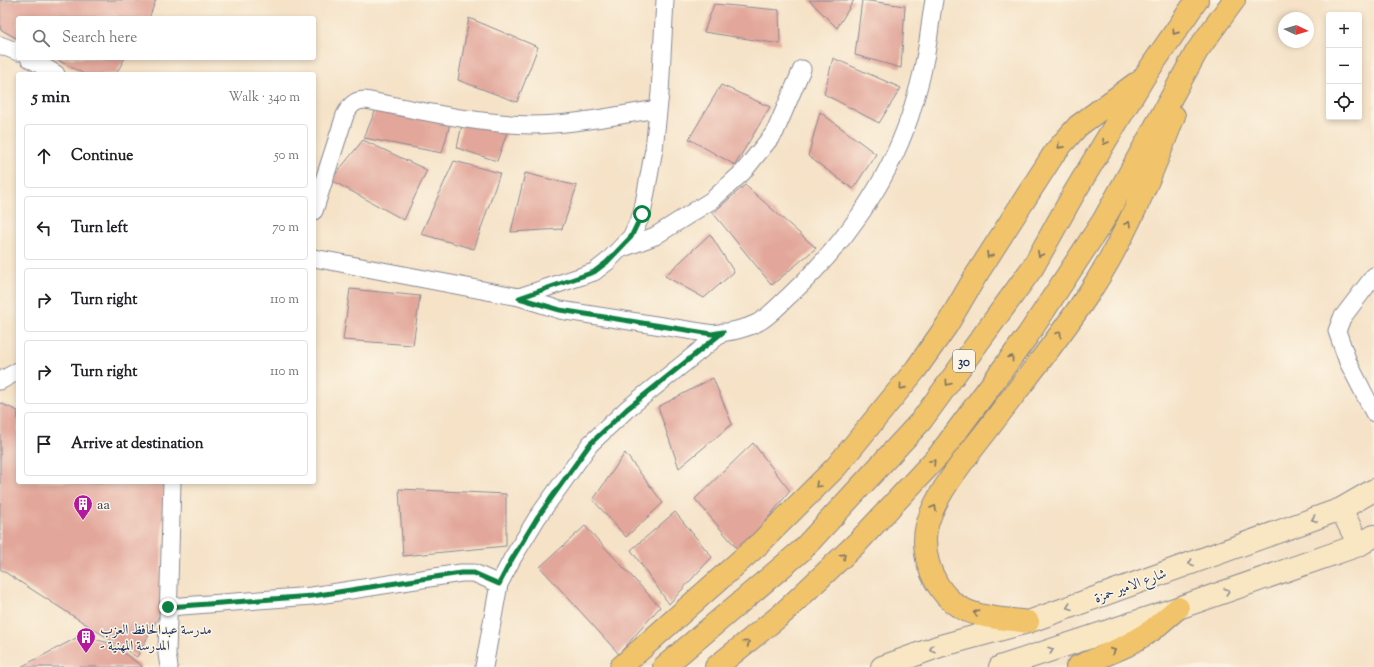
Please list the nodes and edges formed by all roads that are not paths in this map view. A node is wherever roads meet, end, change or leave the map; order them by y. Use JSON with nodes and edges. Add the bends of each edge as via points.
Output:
{"nodes":[{"id":1,"x":665,"y":0,"type":"edge"},
{"id":2,"x":934,"y":0,"type":"edge"},
{"id":3,"x":1197,"y":0,"type":"edge"},
{"id":4,"x":1234,"y":0,"type":"edge"},
{"id":5,"x":0,"y":45,"type":"edge"},
{"id":6,"x":16,"y":51,"type":"edge"},
{"id":7,"x":1197,"y":51,"type":"junction"},
{"id":8,"x":32,"y":60,"type":"edge"},
{"id":9,"x":802,"y":69,"type":"dead end"},
{"id":10,"x":53,"y":72,"type":"edge"},
{"id":11,"x":1144,"y":77,"type":"junction"},
{"id":12,"x":658,"y":109,"type":"junction"},
{"id":13,"x":316,"y":205,"type":"edge"},
{"id":14,"x":620,"y":249,"type":"junction"},
{"id":15,"x":316,"y":258,"type":"edge"},
{"id":16,"x":1374,"y":276,"type":"edge"},
{"id":17,"x":519,"y":298,"type":"junction"},
{"id":18,"x":723,"y":332,"type":"junction"},
{"id":19,"x":16,"y":372,"type":"edge"},
{"id":20,"x":0,"y":381,"type":"edge"},
{"id":21,"x":1374,"y":413,"type":"edge"},
{"id":22,"x":172,"y":484,"type":"edge"},
{"id":23,"x":1374,"y":490,"type":"edge"},
{"id":24,"x":1341,"y":509,"type":"junction"},
{"id":25,"x":1366,"y":540,"type":"edge"},
{"id":26,"x":499,"y":584,"type":"junction"},
{"id":27,"x":168,"y":607,"type":"junction"},
{"id":28,"x":1178,"y":608,"type":"junction"},
{"id":29,"x":1028,"y":622,"type":"junction"},
{"id":30,"x":169,"y":667,"type":"edge"},
{"id":31,"x":484,"y":667,"type":"edge"},
{"id":32,"x":621,"y":667,"type":"edge"},
{"id":33,"x":664,"y":667,"type":"edge"},
{"id":34,"x":716,"y":667,"type":"edge"},
{"id":35,"x":882,"y":667,"type":"edge"},
{"id":36,"x":1000,"y":667,"type":"edge"},
{"id":37,"x":1077,"y":667,"type":"edge"}],
"edges":[{"from":1,"to":12,"type":"street"},
{"from":2,"to":18,"type":"street","via":[[924,63],[909,117],[876,192],[846,234],[809,278],[788,298],[758,323],[736,331]]},
{"from":3,"to":11,"type":"main road","number":"30","one_way":true},
{"from":4,"to":7,"type":"main road","number":"30"},
{"from":5,"to":6,"type":"street"},
{"from":29,"to":7,"type":"main road","one_way":true,"via":[[973,613],[952,602],[935,582],[927,560],[925,539],[930,513],[950,479],[1089,292],[1126,228],[1154,170]]},
{"from":34,"to":7,"type":"main road","number":"30","one_way":true,"via":[[782,614],[858,542],[939,455],[1028,335],[1103,221]]},
{"from":8,"to":10,"type":"street"},
{"from":9,"to":14,"type":"street","via":[[775,132],[743,172],[712,200],[655,236]]},
{"from":11,"to":32,"type":"main road","one_way":true,"via":[[1078,126],[1055,152],[947,325],[916,369],[836,467],[759,544]]},
{"from":11,"to":33,"type":"main road","number":"30","one_way":true,"via":[[1032,267],[921,421],[802,550]]},
{"from":12,"to":13,"type":"street","via":[[563,124],[531,125],[451,116],[358,100],[350,105],[345,115]]},
{"from":12,"to":14,"type":"street","via":[[654,149],[642,214],[631,237]]},
{"from":14,"to":17,"type":"street","via":[[594,272]]},
{"from":15,"to":17,"type":"street"},
{"from":16,"to":21,"type":"street","via":[[1342,318],[1337,331],[1348,362]]},
{"from":17,"to":18,"type":"street","via":[[560,310],[712,334]]},
{"from":18,"to":26,"type":"street","via":[[627,409],[590,444],[537,518]]},
{"from":19,"to":20,"type":"street"},
{"from":22,"to":27,"type":"street"},
{"from":23,"to":24,"type":"main road","name":"شارع الامير حمزة"},
{"from":24,"to":25,"type":"main road"},
{"from":24,"to":29,"type":"main road","name":"شارع الامير حمزة","one_way":true},
{"from":28,"to":25,"type":"main road","one_way":true},
{"from":26,"to":27,"type":"street","via":[[474,573],[461,573],[312,596]]},
{"from":26,"to":31,"type":"street"},
{"from":27,"to":30,"type":"street"},
{"from":36,"to":28,"type":"main road","one_way":true},
{"from":37,"to":28,"type":"main road","one_way":true,"via":[[1126,646],[1151,631]]},
{"from":29,"to":35,"type":"main road","name":"شارع الامير حمزة","one_way":true,"via":[[940,646]]}]}
